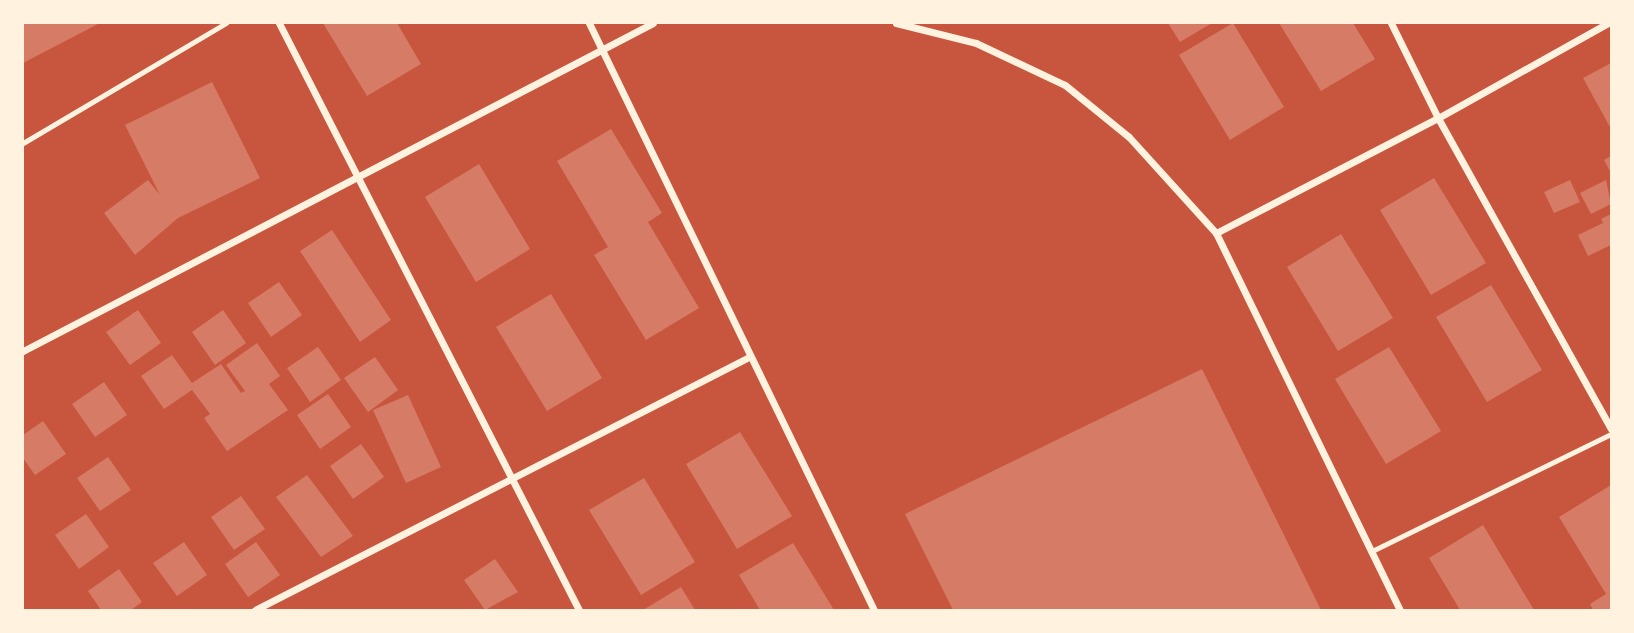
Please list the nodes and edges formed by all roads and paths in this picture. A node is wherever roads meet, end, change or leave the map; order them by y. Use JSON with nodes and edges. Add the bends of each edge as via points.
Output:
{"nodes":[{"id":1,"x":226,"y":23,"type":"edge"},
{"id":2,"x":279,"y":23,"type":"edge"},
{"id":3,"x":589,"y":23,"type":"edge"},
{"id":4,"x":653,"y":23,"type":"edge"},
{"id":5,"x":896,"y":23,"type":"edge"},
{"id":6,"x":1391,"y":23,"type":"edge"},
{"id":7,"x":1608,"y":23,"type":"edge"},
{"id":8,"x":604,"y":51,"type":"junction"},
{"id":9,"x":1438,"y":118,"type":"junction"},
{"id":10,"x":23,"y":143,"type":"edge"},
{"id":11,"x":354,"y":175,"type":"junction"},
{"id":12,"x":1216,"y":233,"type":"junction"},
{"id":13,"x":23,"y":351,"type":"edge"},
{"id":14,"x":749,"y":357,"type":"junction"},
{"id":15,"x":1611,"y":431,"type":"edge"},
{"id":16,"x":510,"y":479,"type":"junction"},
{"id":17,"x":1372,"y":551,"type":"junction"},
{"id":18,"x":255,"y":610,"type":"edge"},
{"id":19,"x":579,"y":610,"type":"edge"},
{"id":20,"x":874,"y":610,"type":"edge"},
{"id":21,"x":1400,"y":610,"type":"edge"}],
"edges":[{"from":1,"to":10,"type":"lane"},
{"from":2,"to":11,"type":"street"},
{"from":3,"to":8,"type":"street"},
{"from":4,"to":8,"type":"street"},
{"from":5,"to":12,"type":"street","via":[[976,43],[1065,85],[1129,137]]},
{"from":6,"to":9,"type":"street"},
{"from":7,"to":9,"type":"street"},
{"from":8,"to":11,"type":"street"},
{"from":8,"to":14,"type":"street"},
{"from":9,"to":12,"type":"street"},
{"from":9,"to":15,"type":"street"},
{"from":11,"to":13,"type":"street"},
{"from":11,"to":16,"type":"street"},
{"from":12,"to":17,"type":"street"},
{"from":14,"to":16,"type":"street"},
{"from":14,"to":20,"type":"street"},
{"from":15,"to":17,"type":"lane"},
{"from":16,"to":18,"type":"street"},
{"from":16,"to":19,"type":"street"},
{"from":17,"to":21,"type":"street"}]}
